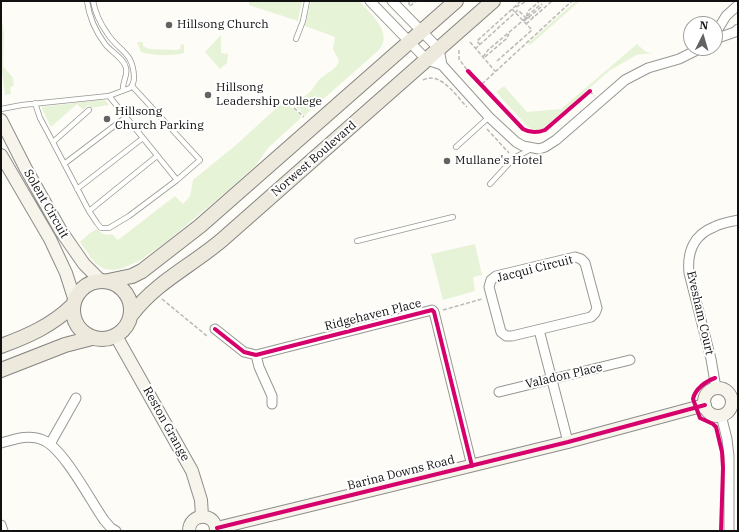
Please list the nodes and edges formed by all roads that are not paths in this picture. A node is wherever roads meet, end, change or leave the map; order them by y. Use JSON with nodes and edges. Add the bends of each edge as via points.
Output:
{"nodes":[{"id":1,"x":87,"y":1,"type":"edge"},
{"id":2,"x":93,"y":1,"type":"edge"},
{"id":3,"x":307,"y":1,"type":"edge"},
{"id":4,"x":370,"y":1,"type":"edge"},
{"id":5,"x":392,"y":1,"type":"edge"},
{"id":6,"x":456,"y":1,"type":"edge"},
{"id":7,"x":493,"y":1,"type":"edge"},
{"id":8,"x":738,"y":5,"type":"edge"},
{"id":9,"x":723,"y":21,"type":"edge"},
{"id":10,"x":738,"y":29,"type":"edge"},
{"id":11,"x":422,"y":31,"type":"junction"},
{"id":12,"x":723,"y":36,"type":"edge"},
{"id":13,"x":296,"y":39,"type":"dead end"},
{"id":14,"x":410,"y":42,"type":"junction"},
{"id":15,"x":439,"y":49,"type":"junction"},
{"id":16,"x":686,"y":56,"type":"edge"},
{"id":17,"x":427,"y":60,"type":"junction"},
{"id":18,"x":442,"y":65,"type":"junction"},
{"id":19,"x":132,"y":86,"type":"junction"},
{"id":20,"x":123,"y":90,"type":"junction"},
{"id":21,"x":109,"y":96,"type":"junction"},
{"id":22,"x":35,"y":103,"type":"junction"},
{"id":23,"x":1,"y":110,"type":"edge"},
{"id":24,"x":89,"y":110,"type":"dead end"},
{"id":25,"x":126,"y":117,"type":"junction"},
{"id":26,"x":489,"y":117,"type":"junction"},
{"id":27,"x":1,"y":120,"type":"edge"},
{"id":28,"x":143,"y":138,"type":"junction"},
{"id":29,"x":53,"y":142,"type":"junction"},
{"id":30,"x":456,"y":147,"type":"dead end"},
{"id":31,"x":531,"y":149,"type":"junction"},
{"id":32,"x":1,"y":155,"type":"edge"},
{"id":33,"x":158,"y":156,"type":"junction"},
{"id":34,"x":64,"y":164,"type":"junction"},
{"id":35,"x":177,"y":180,"type":"junction"},
{"id":36,"x":490,"y":184,"type":"dead end"},
{"id":37,"x":77,"y":189,"type":"junction"},
{"id":38,"x":90,"y":211,"type":"junction"},
{"id":39,"x":453,"y":217,"type":"dead end"},
{"id":40,"x":738,"y":220,"type":"edge"},
{"id":41,"x":357,"y":241,"type":"dead end"},
{"id":42,"x":105,"y":281,"type":"junction"},
{"id":43,"x":73,"y":302,"type":"junction"},
{"id":44,"x":132,"y":314,"type":"junction"},
{"id":45,"x":215,"y":329,"type":"road end"},
{"id":46,"x":540,"y":330,"type":"junction"},
{"id":47,"x":116,"y":336,"type":"junction"},
{"id":48,"x":92,"y":338,"type":"junction"},
{"id":49,"x":1,"y":346,"type":"edge"},
{"id":50,"x":256,"y":355,"type":"junction"},
{"id":51,"x":630,"y":360,"type":"dead end"},
{"id":52,"x":1,"y":370,"type":"edge"},
{"id":53,"x":552,"y":379,"type":"junction"},
{"id":54,"x":716,"y":388,"type":"junction"},
{"id":55,"x":499,"y":392,"type":"dead end"},
{"id":56,"x":76,"y":398,"type":"dead end"},
{"id":57,"x":735,"y":398,"type":"edge"},
{"id":58,"x":272,"y":404,"type":"dead end"},
{"id":59,"x":705,"y":405,"type":"junction"},
{"id":60,"x":721,"y":415,"type":"junction"},
{"id":61,"x":568,"y":442,"type":"junction"},
{"id":62,"x":1,"y":444,"type":"edge"},
{"id":63,"x":50,"y":444,"type":"junction"},
{"id":64,"x":472,"y":466,"type":"junction"},
{"id":65,"x":202,"y":516,"type":"junction"},
{"id":66,"x":1,"y":525,"type":"edge"},
{"id":67,"x":112,"y":530,"type":"edge"},
{"id":68,"x":216,"y":530,"type":"edge"},
{"id":69,"x":4,"y":531,"type":"edge"},
{"id":70,"x":189,"y":531,"type":"edge"},
{"id":71,"x":729,"y":531,"type":"edge"}],
"edges":[{"from":1,"to":20,"type":"lane","via":[[88,12],[98,33],[126,68]]},
{"from":2,"to":19,"type":"lane","via":[[105,31],[132,62]]},
{"from":3,"to":13,"type":"lane"},
{"from":4,"to":14,"type":"street"},
{"from":5,"to":11,"type":"street"},
{"from":6,"to":11,"type":"main road","name":"Norwest Boulevard"},
{"from":7,"to":15,"type":"main road","name":"Norwest Boulevard"},
{"from":8,"to":9,"type":"street"},
{"from":10,"to":12,"type":"street"},
{"from":11,"to":14,"type":"main road","name":"Norwest Boulevard"},
{"from":11,"to":15,"type":"street"},
{"from":14,"to":17,"type":"street"},
{"from":14,"to":42,"type":"main road","name":"Norwest Boulevard","via":[[200,226],[151,265],[132,276]]},
{"from":15,"to":17,"type":"main road","name":"Norwest Boulevard"},
{"from":15,"to":18,"type":"street"},
{"from":16,"to":31,"type":"street","via":[[648,68],[625,80],[556,140],[545,147]]},
{"from":17,"to":18,"type":"street"},
{"from":17,"to":44,"type":"main road","name":"Norwest Boulevard","via":[[214,246],[152,291]]},
{"from":18,"to":26,"type":"street"},
{"from":19,"to":20,"type":"lane"},
{"from":19,"to":35,"type":"lane","via":[[200,160]]},
{"from":20,"to":21,"type":"lane"},
{"from":21,"to":22,"type":"lane"},
{"from":21,"to":25,"type":"lane"},
{"from":22,"to":23,"type":"lane"},
{"from":22,"to":29,"type":"lane"},
{"from":24,"to":29,"type":"lane"},
{"from":25,"to":28,"type":"lane"},
{"from":25,"to":34,"type":"lane"},
{"from":26,"to":30,"type":"lane"},
{"from":26,"to":31,"type":"street","via":[[516,142]]},
{"from":27,"to":42,"type":"street","name":"Solent Circuit","via":[[61,231],[84,264]]},
{"from":28,"to":33,"type":"lane"},
{"from":28,"to":37,"type":"lane"},
{"from":29,"to":34,"type":"lane"},
{"from":31,"to":36,"type":"lane","via":[[514,158]]},
{"from":32,"to":43,"type":"street","name":"Solent Circuit","via":[[53,245],[66,273]]},
{"from":33,"to":35,"type":"lane"},
{"from":33,"to":38,"type":"lane"},
{"from":34,"to":37,"type":"lane"},
{"from":35,"to":38,"type":"lane","via":[[109,228],[101,228]]},
{"from":37,"to":38,"type":"lane"},
{"from":39,"to":41,"type":"lane"},
{"from":40,"to":54,"type":"street","name":"Evesham Court","via":[[706,230],[694,244],[688,260]]},
{"from":42,"to":43,"type":"main road","via":[[85,286]]},
{"from":42,"to":44,"type":"main road","via":[[118,285],[125,292]]},
{"from":43,"to":48,"type":"main road","via":[[74,319],[85,334]]},
{"from":43,"to":49,"type":"main road","via":[[53,322]]},
{"from":44,"to":47,"type":"main road","via":[[124,330]]},
{"from":45,"to":50,"type":"street","via":[[244,352]]},
{"from":46,"to":46,"type":"street","name":"Jacqui Circuit","via":[[591,317],[595,313],[597,308],[585,263],[581,259],[575,257],[496,276],[491,280],[489,287],[501,332],[506,336],[512,336]]},
{"from":46,"to":53,"type":"street"},
{"from":47,"to":48,"type":"main road","via":[[106,339]]},
{"from":47,"to":65,"type":"street","name":"Reston Grange","via":[[192,471],[201,500]]},
{"from":48,"to":52,"type":"main road","via":[[65,345]]},
{"from":50,"to":58,"type":"street","via":[[272,396]]},
{"from":50,"to":64,"type":"street","name":"Ridgehaven Place","via":[[432,310]]},
{"from":51,"to":53,"type":"street","name":"Valadon Place"},
{"from":53,"to":55,"type":"street","name":"Valadon Place"},
{"from":53,"to":61,"type":"street"},
{"from":54,"to":57,"type":"street","via":[[728,391]]},
{"from":54,"to":59,"type":"street","via":[[708,392]]},
{"from":56,"to":63,"type":"street"},
{"from":57,"to":60,"type":"street","via":[[729,411]]},
{"from":59,"to":60,"type":"street","via":[[709,412]]},
{"from":59,"to":61,"type":"street","name":"Barina Downs Road"},
{"from":60,"to":71,"type":"street","via":[[730,456]]},
{"from":61,"to":64,"type":"street","name":"Barina Downs Road"},
{"from":62,"to":63,"type":"street","via":[[25,437],[42,439]]},
{"from":63,"to":67,"type":"street","via":[[62,456]]},
{"from":64,"to":68,"type":"street","name":"Barina Downs Road"},
{"from":65,"to":68,"type":"street","via":[[213,521]]},
{"from":65,"to":70,"type":"street","via":[[193,520]]},
{"from":66,"to":69,"type":"street"}]}
